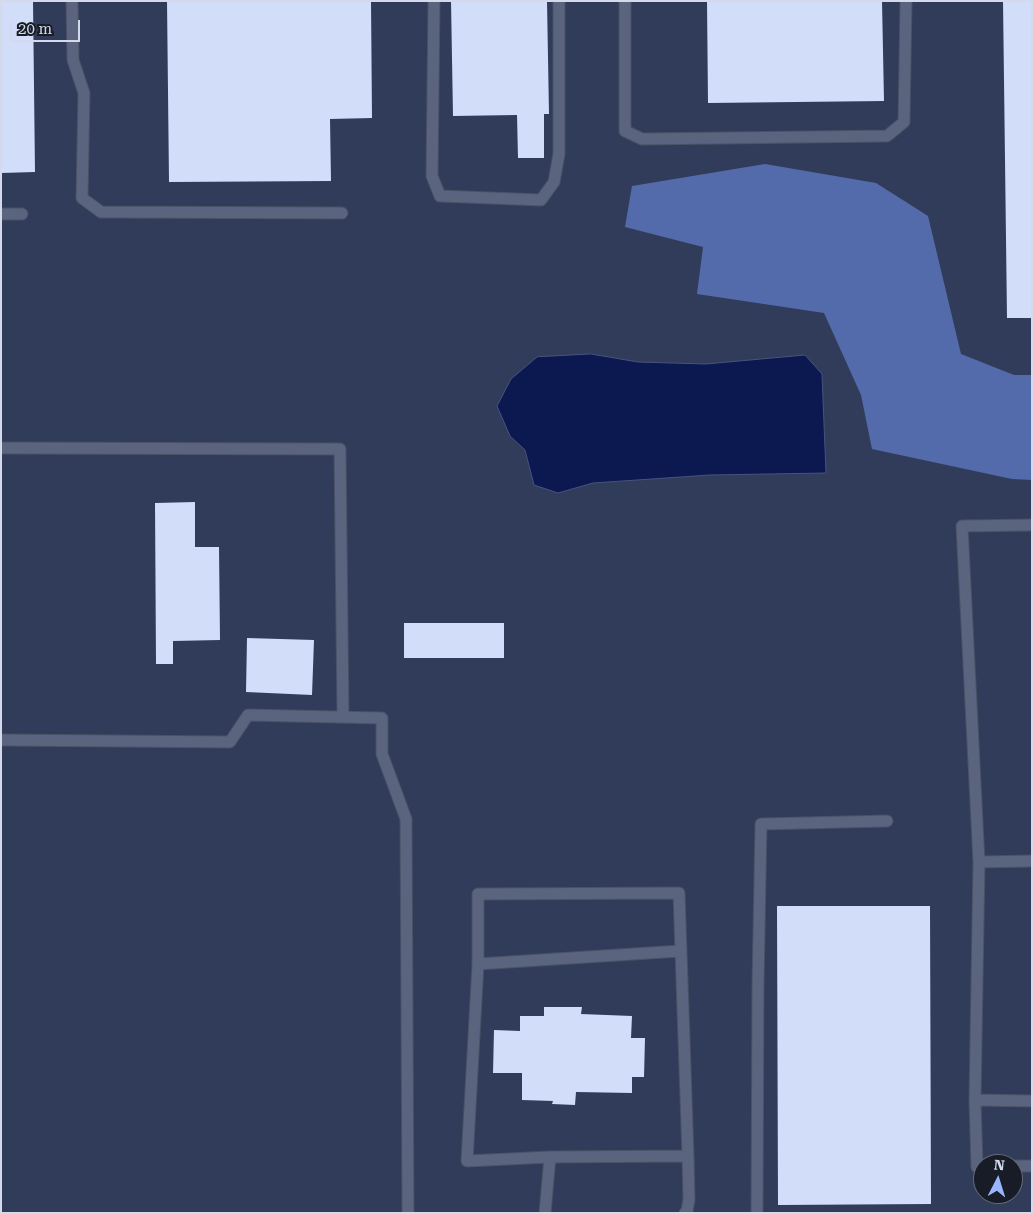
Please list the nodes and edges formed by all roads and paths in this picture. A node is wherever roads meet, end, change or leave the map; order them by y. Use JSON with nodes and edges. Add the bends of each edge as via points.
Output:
{"nodes":[{"id":1,"x":72,"y":1,"type":"edge"},
{"id":2,"x":434,"y":1,"type":"edge"},
{"id":3,"x":559,"y":1,"type":"edge"},
{"id":4,"x":625,"y":1,"type":"edge"},
{"id":5,"x":906,"y":1,"type":"edge"},
{"id":6,"x":342,"y":213,"type":"dead end"},
{"id":7,"x":1,"y":214,"type":"edge"},
{"id":8,"x":22,"y":214,"type":"dead end"},
{"id":9,"x":1,"y":448,"type":"edge"},
{"id":10,"x":1032,"y":525,"type":"edge"},
{"id":11,"x":343,"y":717,"type":"junction"},
{"id":12,"x":1,"y":740,"type":"edge"},
{"id":13,"x":887,"y":821,"type":"dead end"},
{"id":14,"x":1032,"y":861,"type":"edge"},
{"id":15,"x":979,"y":862,"type":"junction"},
{"id":16,"x":680,"y":951,"type":"junction"},
{"id":17,"x":478,"y":964,"type":"junction"},
{"id":18,"x":976,"y":1100,"type":"junction"},
{"id":19,"x":1032,"y":1101,"type":"edge"},
{"id":20,"x":977,"y":1154,"type":"edge"},
{"id":21,"x":688,"y":1156,"type":"junction"},
{"id":22,"x":550,"y":1157,"type":"junction"},
{"id":23,"x":408,"y":1213,"type":"edge"},
{"id":24,"x":545,"y":1213,"type":"edge"},
{"id":25,"x":685,"y":1213,"type":"edge"},
{"id":26,"x":757,"y":1213,"type":"edge"}],
"edges":[{"from":1,"to":6,"type":"lane","via":[[72,60],[84,92],[82,198],[101,212]]},
{"from":2,"to":3,"type":"lane","via":[[432,176],[440,196],[541,200],[554,182],[559,154]]},
{"from":4,"to":5,"type":"lane","via":[[625,130],[642,139],[887,136],[904,122]]},
{"from":7,"to":8,"type":"lane"},
{"from":9,"to":11,"type":"lane","via":[[340,449]]},
{"from":10,"to":15,"type":"lane","via":[[962,526]]},
{"from":11,"to":12,"type":"lane","via":[[248,715],[230,742]]},
{"from":11,"to":23,"type":"lane","via":[[382,718],[382,754],[406,819]]},
{"from":13,"to":26,"type":"lane","via":[[761,824]]},
{"from":14,"to":15,"type":"lane"},
{"from":15,"to":18,"type":"lane"},
{"from":16,"to":17,"type":"lane"},
{"from":16,"to":17,"type":"lane","via":[[679,893],[478,894]]},
{"from":16,"to":21,"type":"lane"},
{"from":17,"to":22,"type":"lane","via":[[466,1161]]},
{"from":18,"to":19,"type":"lane"},
{"from":18,"to":20,"type":"lane"},
{"from":21,"to":22,"type":"lane"},
{"from":21,"to":25,"type":"lane","via":[[689,1200]]},
{"from":22,"to":24,"type":"lane"}]}
